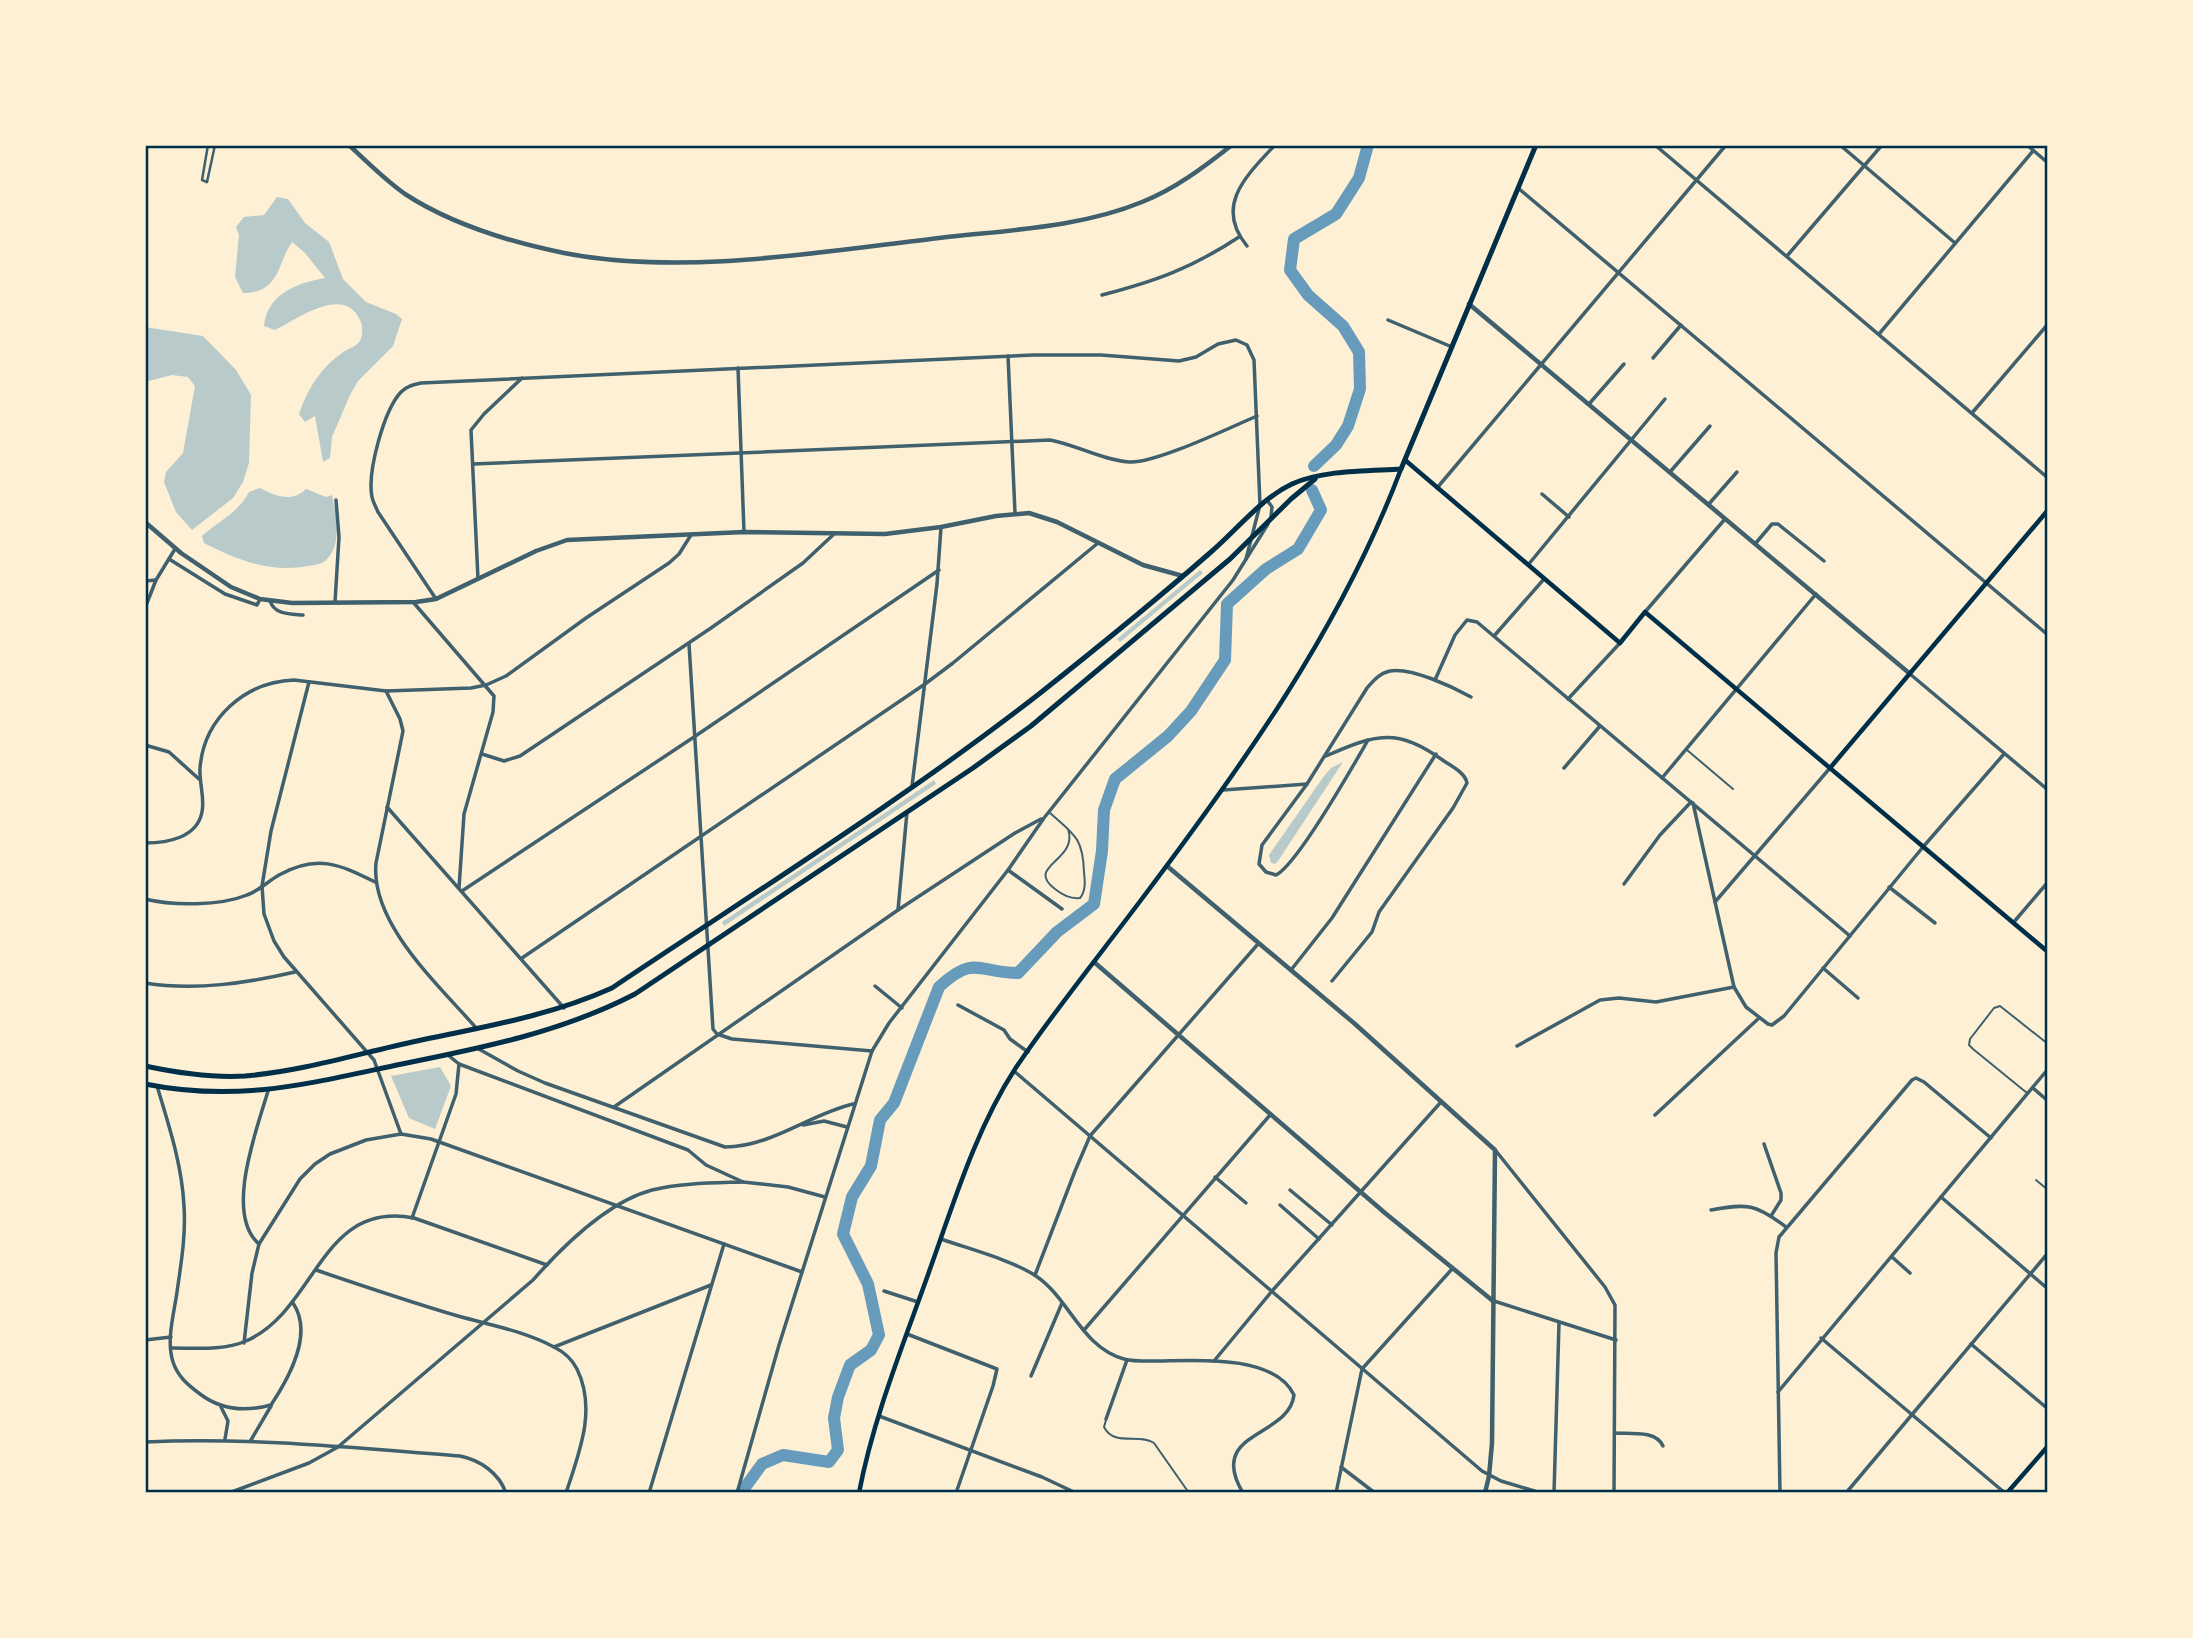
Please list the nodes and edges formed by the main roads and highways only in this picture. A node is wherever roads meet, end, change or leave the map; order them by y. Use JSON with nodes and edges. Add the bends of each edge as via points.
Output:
{"nodes":[{"id":1,"x":1536,"y":145,"type":"edge"},
{"id":2,"x":1405,"y":460,"type":"junction"},
{"id":3,"x":1401,"y":469,"type":"junction"},
{"id":4,"x":1318,"y":477,"type":"junction"},
{"id":5,"x":2048,"y":510,"type":"edge"},
{"id":6,"x":1830,"y":768,"type":"junction"},
{"id":7,"x":2048,"y":952,"type":"edge"},
{"id":8,"x":145,"y":1066,"type":"edge"},
{"id":9,"x":145,"y":1084,"type":"edge"},
{"id":10,"x":2048,"y":1446,"type":"edge"},
{"id":11,"x":859,"y":1493,"type":"edge"},
{"id":12,"x":2006,"y":1493,"type":"edge"}],
"edges":[{"from":1,"to":2,"type":"main road"},
{"from":2,"to":3,"type":"main road"},
{"from":2,"to":6,"type":"main road","via":[[1620,643],[1645,612]]},
{"from":3,"to":4,"type":"main road"},
{"from":3,"to":11,"type":"main road","via":[[1363,560],[1293,684],[1223,790],[1014,1071],[970,1162],[941,1239],[878,1416]]},
{"from":4,"to":8,"type":"main road","via":[[1290,485],[1260,505],[1182,576],[963,752],[612,988],[564,1008],[300,1068],[209,1076]]},
{"from":4,"to":9,"type":"main road","via":[[1055,706],[974,768],[635,994],[601,1012],[448,1055],[268,1091],[200,1092]]},
{"from":5,"to":6,"type":"main road"},
{"from":6,"to":7,"type":"main road"},
{"from":10,"to":12,"type":"main road"}]}
